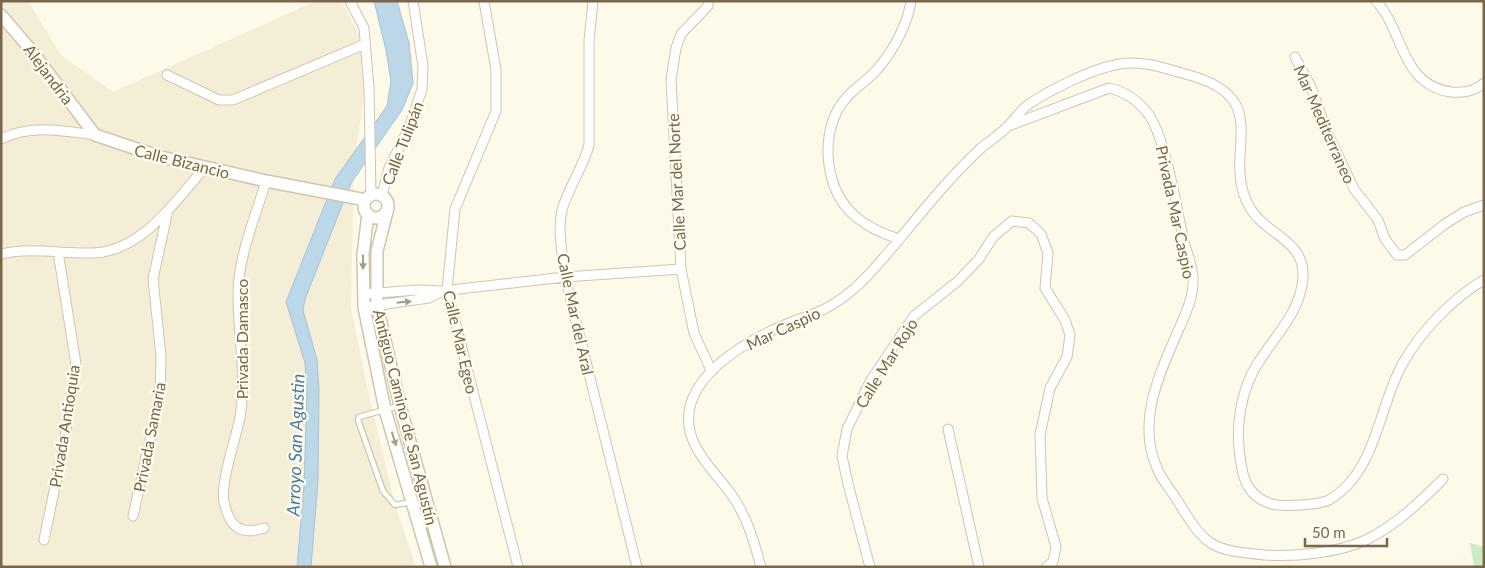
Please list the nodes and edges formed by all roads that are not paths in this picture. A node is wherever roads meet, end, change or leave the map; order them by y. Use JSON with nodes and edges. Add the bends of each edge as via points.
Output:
{"nodes":[{"id":1,"x":350,"y":1,"type":"edge"},
{"id":2,"x":413,"y":1,"type":"edge"},
{"id":3,"x":484,"y":1,"type":"edge"},
{"id":4,"x":593,"y":1,"type":"edge"},
{"id":5,"x":708,"y":1,"type":"edge"},
{"id":6,"x":911,"y":1,"type":"edge"},
{"id":7,"x":1376,"y":1,"type":"edge"},
{"id":8,"x":1,"y":15,"type":"edge"},
{"id":9,"x":365,"y":44,"type":"junction"},
{"id":10,"x":1295,"y":57,"type":"dead end"},
{"id":11,"x":167,"y":75,"type":"dead end"},
{"id":12,"x":1484,"y":83,"type":"edge"},
{"id":13,"x":1008,"y":126,"type":"junction"},
{"id":14,"x":96,"y":135,"type":"junction"},
{"id":15,"x":1,"y":139,"type":"edge"},
{"id":16,"x":205,"y":167,"type":"junction"},
{"id":17,"x":266,"y":181,"type":"junction"},
{"id":18,"x":373,"y":197,"type":"junction"},
{"id":19,"x":1484,"y":205,"type":"edge"},
{"id":20,"x":388,"y":208,"type":"junction"},
{"id":21,"x":168,"y":210,"type":"junction"},
{"id":22,"x":368,"y":214,"type":"junction"},
{"id":23,"x":899,"y":239,"type":"junction"},
{"id":24,"x":58,"y":252,"type":"junction"},
{"id":25,"x":1,"y":254,"type":"edge"},
{"id":26,"x":681,"y":269,"type":"junction"},
{"id":27,"x":565,"y":277,"type":"junction"},
{"id":28,"x":1484,"y":280,"type":"edge"},
{"id":29,"x":444,"y":291,"type":"junction"},
{"id":30,"x":376,"y":293,"type":"junction"},
{"id":31,"x":363,"y":294,"type":"junction"},
{"id":32,"x":377,"y":305,"type":"junction"},
{"id":33,"x":364,"y":307,"type":"junction"},
{"id":34,"x":712,"y":370,"type":"junction"},
{"id":35,"x":400,"y":406,"type":"junction"},
{"id":36,"x":385,"y":410,"type":"junction"},
{"id":37,"x":948,"y":429,"type":"dead end"},
{"id":38,"x":1443,"y":479,"type":"dead end"},
{"id":39,"x":412,"y":502,"type":"junction"},
{"id":40,"x":133,"y":516,"type":"dead end"},
{"id":41,"x":264,"y":528,"type":"dead end"},
{"id":42,"x":44,"y":540,"type":"dead end"},
{"id":43,"x":431,"y":567,"type":"edge"},
{"id":44,"x":445,"y":567,"type":"edge"},
{"id":45,"x":518,"y":567,"type":"edge"},
{"id":46,"x":636,"y":567,"type":"edge"},
{"id":47,"x":761,"y":567,"type":"edge"},
{"id":48,"x":870,"y":567,"type":"edge"},
{"id":49,"x":979,"y":567,"type":"edge"},
{"id":50,"x":1046,"y":567,"type":"edge"}],
"edges":[{"from":1,"to":9,"type":"street","via":[[364,28]]},
{"from":2,"to":18,"type":"street","name":"Calle Tulipán","via":[[423,66],[422,89],[409,128]]},
{"from":3,"to":29,"type":"street","name":"Calle Mar Egeo","via":[[496,70],[496,111],[454,208]]},
{"from":4,"to":27,"type":"street","name":"Calle Mar del Aral","via":[[588,41],[589,145],[562,210]]},
{"from":5,"to":26,"type":"street","name":"Calle Mar del Norte","via":[[708,6],[681,34],[671,79]]},
{"from":6,"to":23,"type":"street","via":[[895,43],[880,67],[848,96],[838,111],[827,146],[835,191],[848,211],[864,225]]},
{"from":7,"to":12,"type":"street","via":[[1390,22],[1411,67],[1424,80],[1441,90],[1462,93]]},
{"from":8,"to":14,"type":"street","name":"Alejandria"},
{"from":9,"to":11,"type":"street","via":[[233,100],[219,100]]},
{"from":9,"to":18,"type":"street"},
{"from":10,"to":19,"type":"street","name":"Mar Mediterraneo","via":[[1354,189],[1378,220],[1385,240],[1398,255],[1405,255],[1464,212]]},
{"from":13,"to":23,"type":"street","name":"Mar Caspio","via":[[978,150]]},
{"from":13,"to":28,"type":"street","via":[[1026,106],[1095,70],[1121,63],[1140,62],[1209,80],[1224,90],[1238,107],[1242,186],[1247,202],[1256,217],[1292,244],[1301,258],[1304,274],[1300,298],[1276,340],[1260,358],[1248,384],[1236,429],[1244,481],[1258,499],[1277,506],[1326,502],[1345,486],[1363,465],[1403,363],[1438,316]]},
{"from":13,"to":38,"type":"street","name":"Privada Mar Caspio","via":[[1109,88],[1128,95],[1142,105],[1151,118],[1160,140],[1194,279],[1189,304],[1152,394],[1149,423],[1152,450],[1157,468],[1197,533],[1211,545],[1231,552],[1279,556],[1326,552],[1367,539],[1410,511]]},
{"from":14,"to":15,"type":"street","name":"Calle Bizancio","via":[[29,129]]},
{"from":14,"to":16,"type":"street","name":"Calle Bizancio","via":[[138,151]]},
{"from":16,"to":17,"type":"street","name":"Calle Bizancio"},
{"from":16,"to":21,"type":"street"},
{"from":17,"to":18,"type":"street","name":"Calle Bizancio"},
{"from":17,"to":41,"type":"street","name":"Privada Damasco","via":[[239,279],[243,390],[223,497],[236,527],[246,532]]},
{"from":18,"to":20,"type":"street","via":[[386,199]]},
{"from":18,"to":22,"type":"street","via":[[365,208]]},
{"from":20,"to":22,"type":"street","via":[[379,218]]},
{"from":20,"to":30,"type":"street","name":"Antiguo Camino de San Agustín","via":[[377,251]]},
{"from":21,"to":24,"type":"street","via":[[143,233],[110,250]]},
{"from":21,"to":40,"type":"street","name":"Privada Samaria","via":[[153,279],[161,356],[160,395]]},
{"from":22,"to":31,"type":"street","name":"Antiguo Camino de San Agustín","one_way":true},
{"from":23,"to":34,"type":"street","name":"Mar Caspio","via":[[874,271],[846,297],[822,311],[771,330]]},
{"from":24,"to":25,"type":"street","via":[[33,250]]},
{"from":24,"to":42,"type":"street","name":"Privada Antioquia","via":[[76,364]]},
{"from":26,"to":27,"type":"street"},
{"from":26,"to":34,"type":"street","name":"Calle Mar del Norte","via":[[694,333]]},
{"from":27,"to":29,"type":"street"},
{"from":27,"to":46,"type":"street","name":"Calle Mar del Aral"},
{"from":29,"to":30,"type":"street"},
{"from":32,"to":29,"type":"street","one_way":true,"via":[[429,298]]},
{"from":29,"to":45,"type":"street","name":"Calle Mar Egeo"},
{"from":30,"to":31,"type":"street"},
{"from":30,"to":32,"type":"street","name":"Antiguo Camino de San Agustín"},
{"from":31,"to":33,"type":"street","name":"Antiguo Camino de San Agustín"},
{"from":32,"to":33,"type":"street"},
{"from":32,"to":35,"type":"street","name":"Antiguo Camino de San Agustín"},
{"from":33,"to":36,"type":"street","name":"Antiguo Camino de San Agustín"},
{"from":34,"to":47,"type":"street","name":"Mar Caspio","via":[[690,404],[690,433],[696,447],[744,514]]},
{"from":35,"to":36,"type":"lane"},
{"from":35,"to":44,"type":"street","name":"Antiguo Camino de San Agustín"},
{"from":36,"to":39,"type":"street","name":"Antiguo Camino de San Agustín","one_way":true},
{"from":36,"to":39,"type":"lane","via":[[358,420],[383,491],[395,505]]},
{"from":37,"to":49,"type":"street"},
{"from":39,"to":43,"type":"street","name":"Antiguo Camino de San Agustín"},
{"from":48,"to":50,"type":"street","name":"Calle Mar Rojo","via":[[842,456],[847,428],[871,380],[914,316],[958,280],[979,259],[993,237],[1012,221],[1029,223],[1041,234],[1048,253],[1045,288],[1065,320],[1070,335],[1067,357],[1050,388],[1040,435],[1042,498],[1056,547],[1052,562]]}]}
